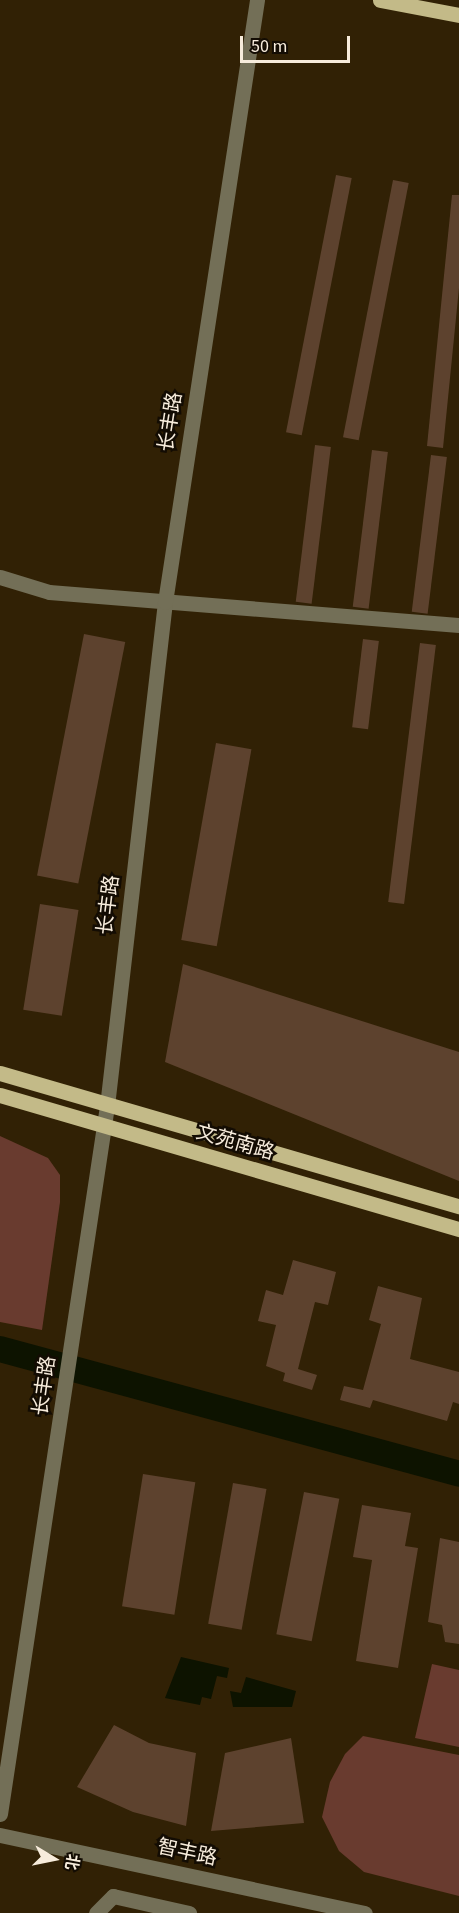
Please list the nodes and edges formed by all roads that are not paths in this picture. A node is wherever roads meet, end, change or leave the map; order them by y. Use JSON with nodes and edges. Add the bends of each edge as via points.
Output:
{"nodes":[{"id":1,"x":257,"y":0,"type":"edge"},
{"id":2,"x":380,"y":0,"type":"edge"},
{"id":3,"x":459,"y":15,"type":"edge"},
{"id":4,"x":0,"y":577,"type":"edge"},
{"id":5,"x":165,"y":603,"type":"junction"},
{"id":6,"x":459,"y":625,"type":"edge"},
{"id":7,"x":0,"y":1073,"type":"edge"},
{"id":8,"x":0,"y":1095,"type":"edge"},
{"id":9,"x":107,"y":1106,"type":"junction"},
{"id":10,"x":102,"y":1126,"type":"junction"},
{"id":11,"x":459,"y":1206,"type":"edge"},
{"id":12,"x":459,"y":1229,"type":"edge"},
{"id":13,"x":0,"y":1814,"type":"edge"},
{"id":14,"x":0,"y":1835,"type":"edge"},
{"id":15,"x":96,"y":1913,"type":"edge"},
{"id":16,"x":189,"y":1913,"type":"edge"},
{"id":17,"x":365,"y":1913,"type":"edge"}],
"edges":[{"from":1,"to":5,"type":"street","name":"长丰路"},
{"from":2,"to":3,"type":"main road"},
{"from":4,"to":5,"type":"street","via":[[49,592]]},
{"from":5,"to":6,"type":"street"},
{"from":5,"to":9,"type":"street","name":"长丰路"},
{"from":7,"to":9,"type":"main road","name":"文苑南路"},
{"from":8,"to":10,"type":"main road","name":"文苑南路"},
{"from":9,"to":10,"type":"street","name":"长丰路"},
{"from":9,"to":11,"type":"main road","name":"文苑南路"},
{"from":10,"to":12,"type":"main road","name":"文苑南路"},
{"from":10,"to":13,"type":"street","name":"长丰路","via":[[62,1419]]},
{"from":14,"to":17,"type":"street","name":"智丰路"},
{"from":15,"to":16,"type":"street","via":[[113,1896]]}]}
